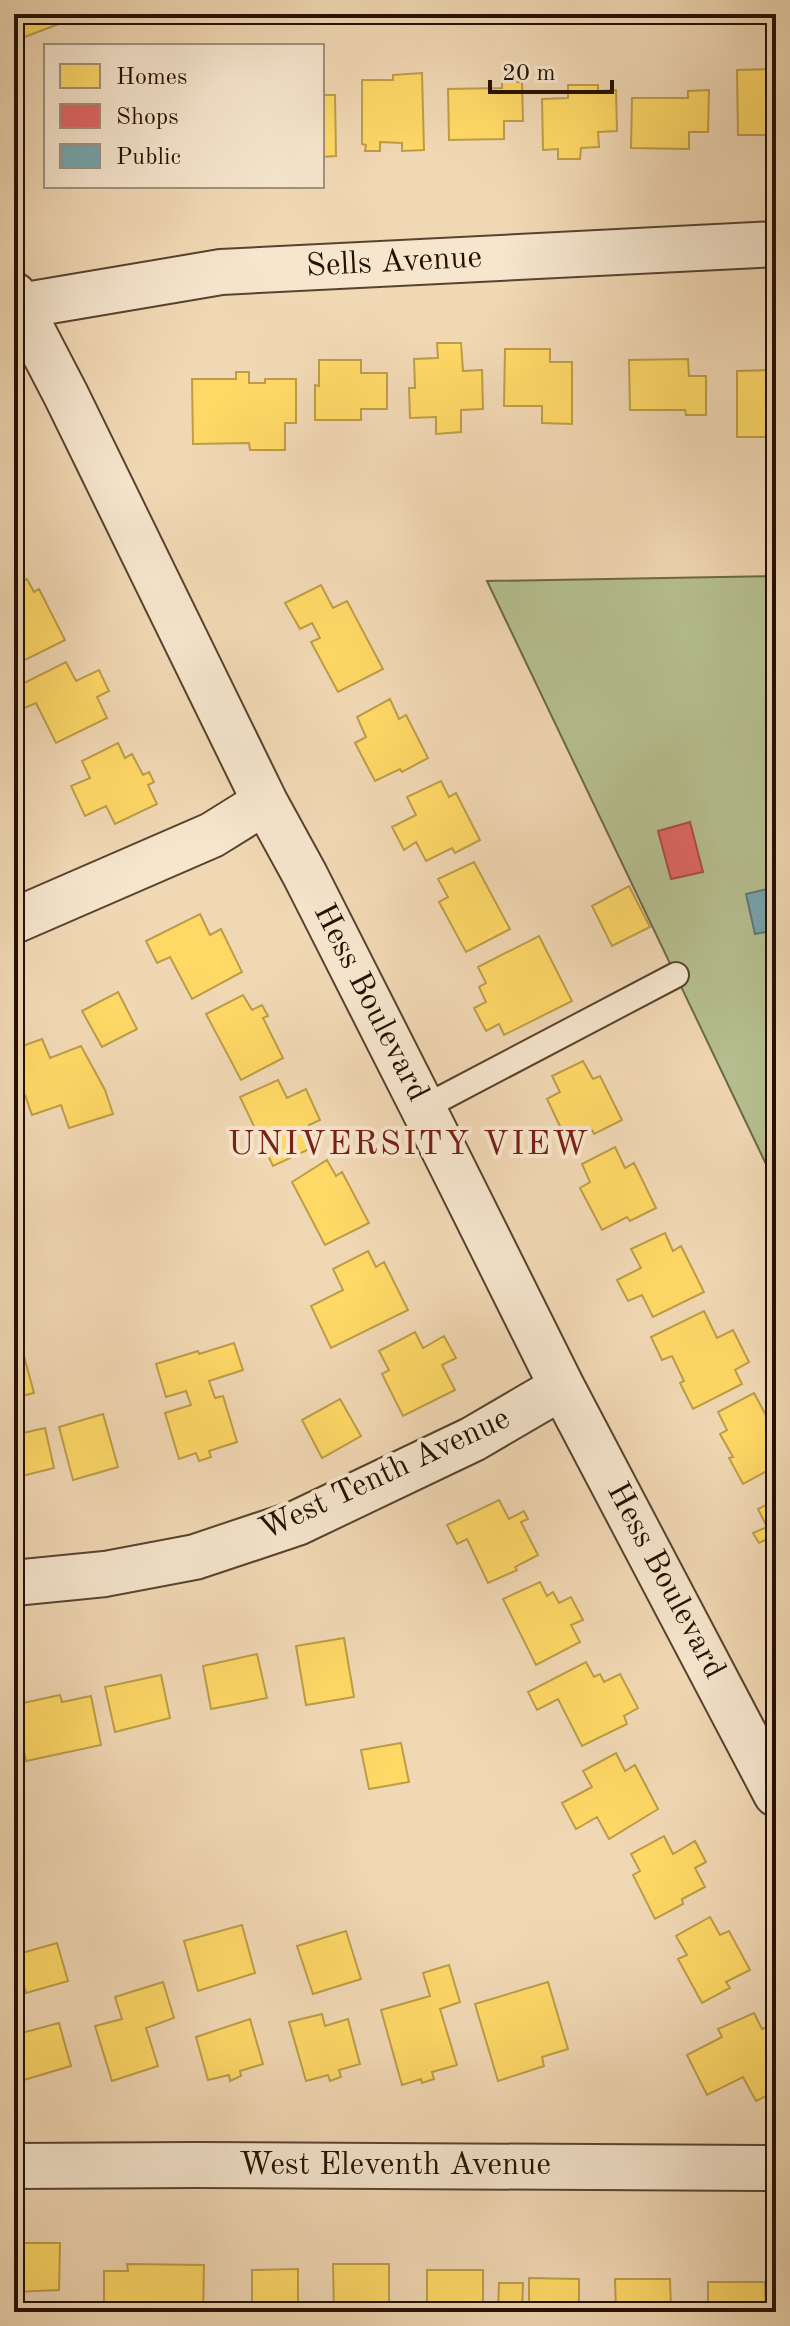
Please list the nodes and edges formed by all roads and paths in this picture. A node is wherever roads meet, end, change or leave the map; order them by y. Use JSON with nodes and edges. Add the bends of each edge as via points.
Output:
{"nodes":[{"id":1,"x":776,"y":244,"type":"edge"},
{"id":2,"x":15,"y":302,"type":"edge"},
{"id":3,"x":265,"y":802,"type":"junction"},
{"id":4,"x":14,"y":921,"type":"edge"},
{"id":5,"x":676,"y":975,"type":"dead end"},
{"id":6,"x":423,"y":1108,"type":"junction"},
{"id":7,"x":562,"y":1387,"type":"junction"},
{"id":8,"x":14,"y":1583,"type":"edge"},
{"id":9,"x":776,"y":1794,"type":"edge"},
{"id":10,"x":14,"y":2166,"type":"edge"},
{"id":11,"x":776,"y":2168,"type":"edge"}],
"edges":[{"from":1,"to":2,"type":"street","name":"Sells Avenue","via":[[221,272]]},
{"from":2,"to":3,"type":"street","name":"Hess Boulevard","via":[[66,395]]},
{"from":3,"to":4,"type":"street","via":[[212,835]]},
{"from":3,"to":6,"type":"street","name":"Hess Boulevard"},
{"from":5,"to":6,"type":"lane"},
{"from":6,"to":7,"type":"street","name":"Hess Boulevard"},
{"from":7,"to":8,"type":"street","name":"West Tenth Avenue","via":[[473,1439],[297,1523],[195,1557],[105,1574]]},
{"from":7,"to":9,"type":"street","name":"Hess Boulevard"},
{"from":10,"to":11,"type":"street","name":"West Eleventh Avenue"}]}
